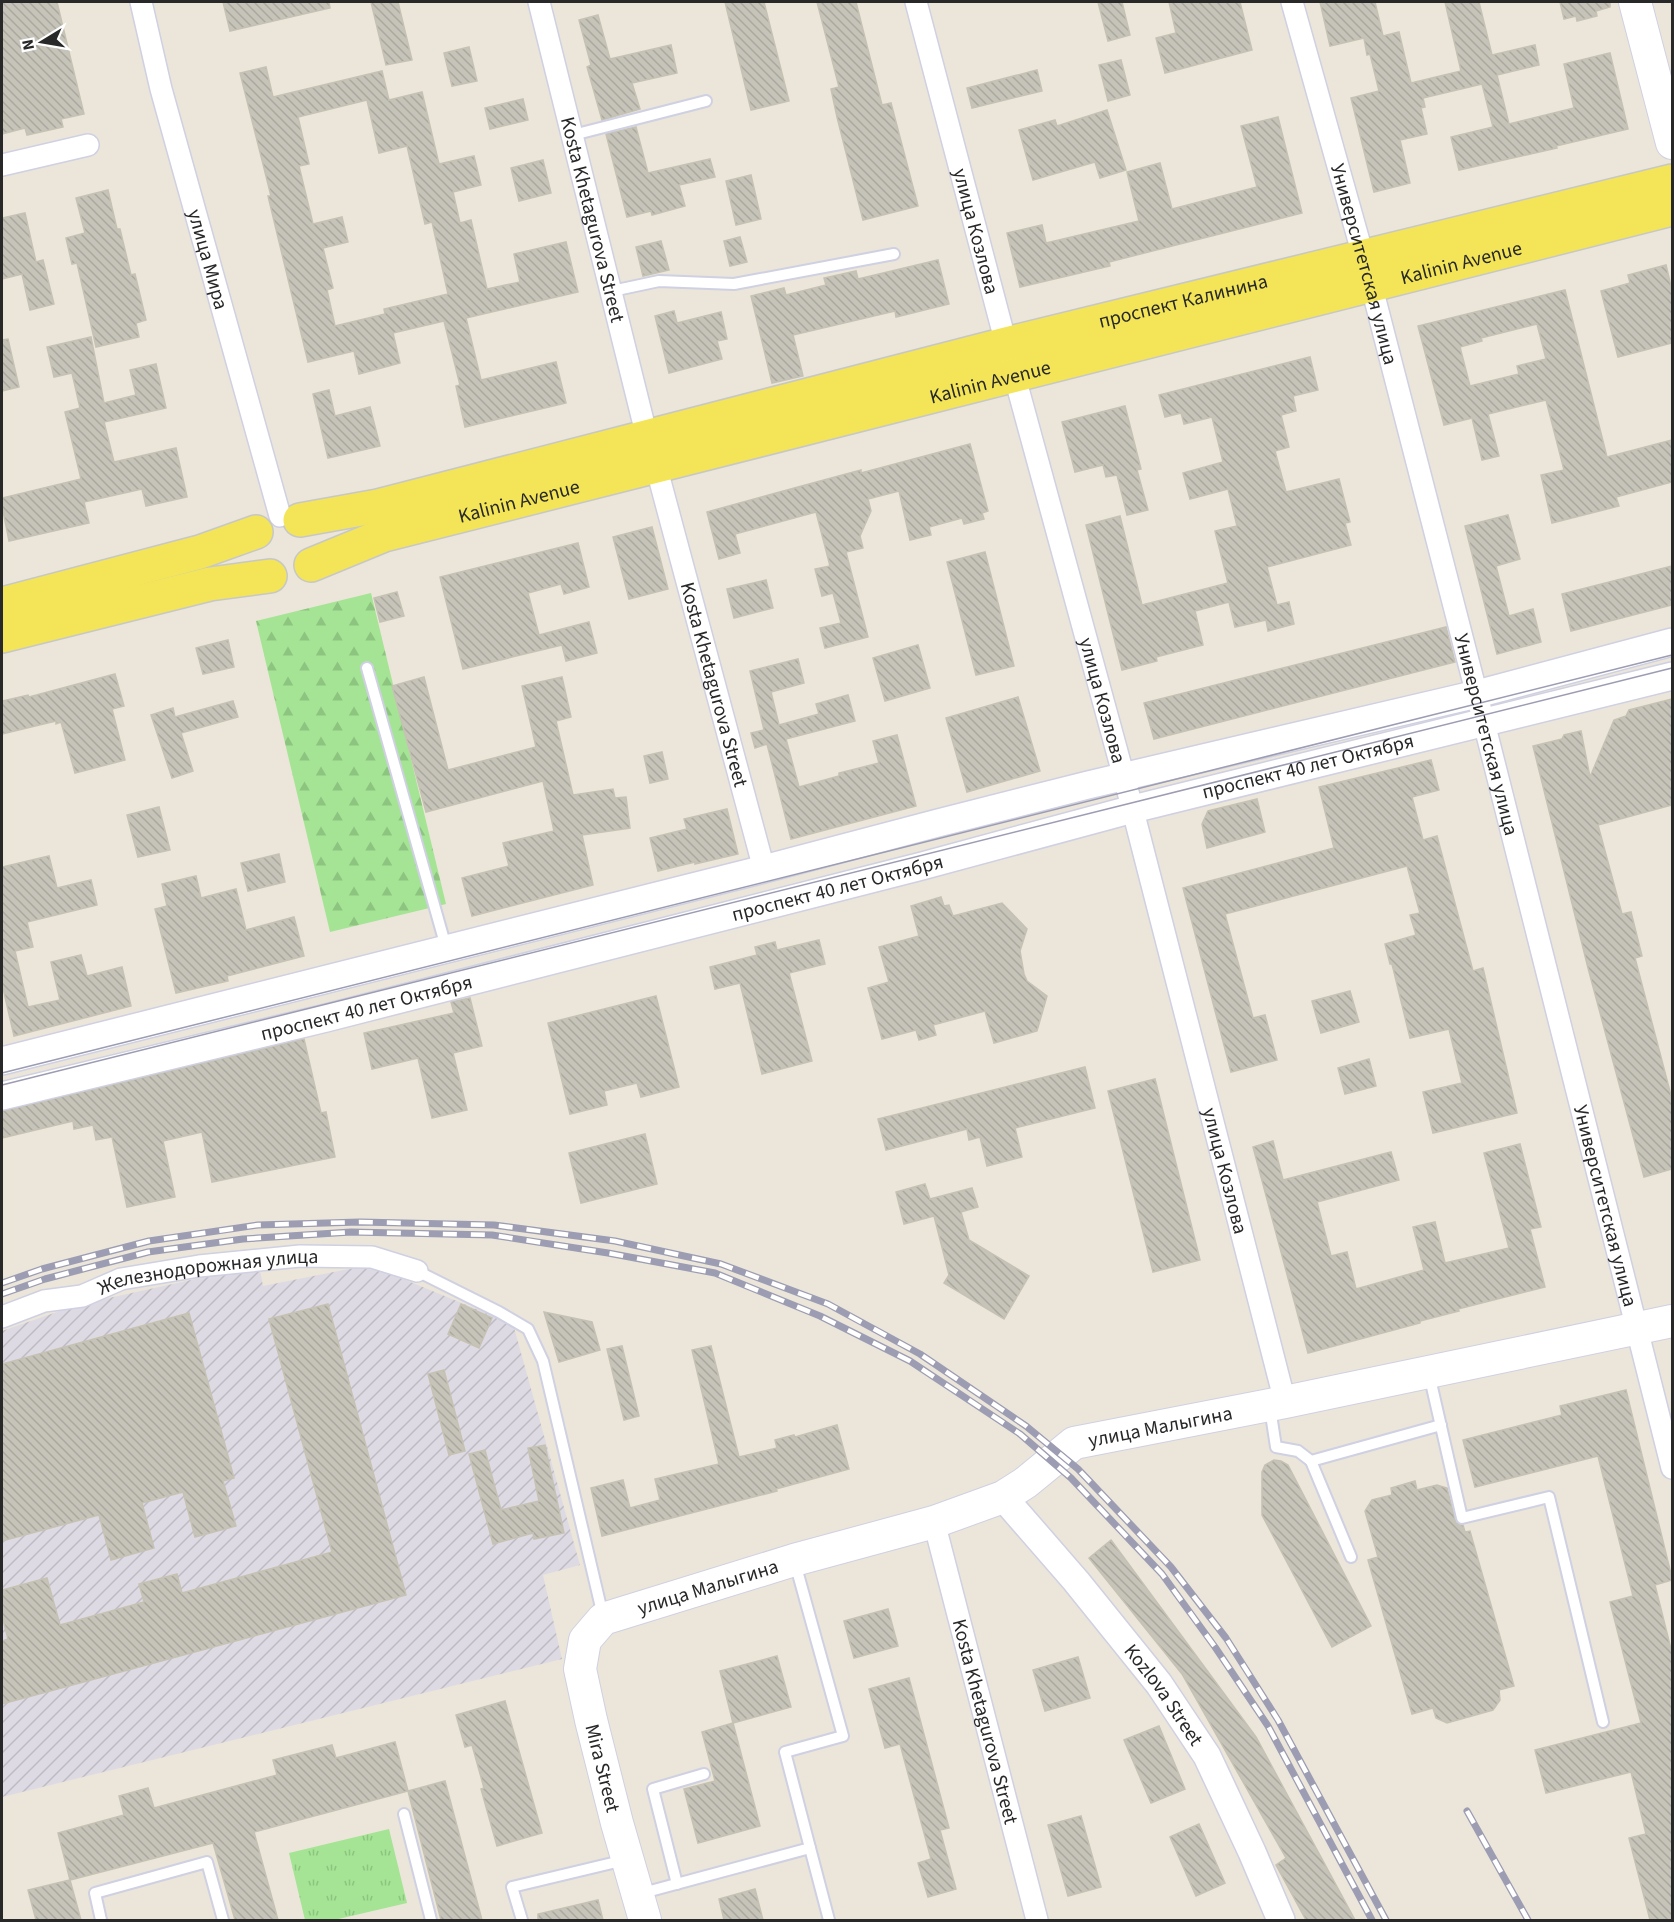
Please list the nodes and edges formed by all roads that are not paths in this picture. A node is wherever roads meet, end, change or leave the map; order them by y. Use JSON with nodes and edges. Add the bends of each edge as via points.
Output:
{"nodes":[{"id":1,"x":141,"y":2,"type":"edge"},
{"id":2,"x":539,"y":2,"type":"edge"},
{"id":3,"x":916,"y":2,"type":"edge"},
{"id":4,"x":1292,"y":2,"type":"edge"},
{"id":5,"x":1635,"y":2,"type":"edge"},
{"id":6,"x":706,"y":101,"type":"dead end"},
{"id":7,"x":573,"y":135,"type":"junction"},
{"id":8,"x":1672,"y":143,"type":"edge"},
{"id":9,"x":88,"y":144,"type":"dead end"},
{"id":10,"x":2,"y":165,"type":"edge"},
{"id":11,"x":1672,"y":180,"type":"edge"},
{"id":12,"x":1672,"y":208,"type":"edge"},
{"id":13,"x":894,"y":254,"type":"dead end"},
{"id":14,"x":1366,"y":270,"type":"junction"},
{"id":15,"x":612,"y":291,"type":"junction"},
{"id":16,"x":1010,"y":359,"type":"junction"},
{"id":17,"x":652,"y":452,"type":"junction"},
{"id":18,"x":279,"y":523,"type":"junction"},
{"id":19,"x":311,"y":565,"type":"junction"},
{"id":20,"x":270,"y":576,"type":"junction"},
{"id":21,"x":2,"y":604,"type":"edge"},
{"id":22,"x":2,"y":636,"type":"edge"},
{"id":23,"x":1672,"y":642,"type":"edge"},
{"id":24,"x":366,"y":668,"type":"dead end"},
{"id":25,"x":1672,"y":676,"type":"edge"},
{"id":26,"x":1477,"y":694,"type":"junction"},
{"id":27,"x":1484,"y":723,"type":"junction"},
{"id":28,"x":1123,"y":777,"type":"junction"},
{"id":29,"x":1133,"y":809,"type":"junction"},
{"id":30,"x":764,"y":869,"type":"junction"},
{"id":31,"x":446,"y":948,"type":"junction"},
{"id":32,"x":2,"y":1061,"type":"edge"},
{"id":33,"x":2,"y":1096,"type":"edge"},
{"id":34,"x":417,"y":1271,"type":"joint"},
{"id":35,"x":2,"y":1317,"type":"edge"},
{"id":36,"x":1672,"y":1321,"type":"edge"},
{"id":37,"x":1636,"y":1329,"type":"junction"},
{"id":38,"x":1428,"y":1371,"type":"junction"},
{"id":39,"x":1277,"y":1403,"type":"junction"},
{"id":40,"x":1441,"y":1425,"type":"junction"},
{"id":41,"x":1311,"y":1461,"type":"junction"},
{"id":42,"x":1672,"y":1468,"type":"edge"},
{"id":43,"x":1003,"y":1497,"type":"junction"},
{"id":44,"x":934,"y":1522,"type":"junction"},
{"id":45,"x":1351,"y":1557,"type":"dead end"},
{"id":46,"x":794,"y":1560,"type":"junction"},
{"id":47,"x":603,"y":1619,"type":"junction"},
{"id":48,"x":1603,"y":1722,"type":"dead end"},
{"id":49,"x":704,"y":1774,"type":"dead end"},
{"id":50,"x":405,"y":1814,"type":"dead end"},
{"id":51,"x":810,"y":1848,"type":"junction"},
{"id":52,"x":628,"y":1859,"type":"junction"},
{"id":53,"x":677,"y":1884,"type":"junction"},
{"id":54,"x":642,"y":1907,"type":"edge"},
{"id":55,"x":101,"y":1920,"type":"edge"},
{"id":56,"x":223,"y":1920,"type":"edge"},
{"id":57,"x":431,"y":1920,"type":"edge"},
{"id":58,"x":522,"y":1920,"type":"edge"},
{"id":59,"x":829,"y":1920,"type":"edge"},
{"id":60,"x":1037,"y":1920,"type":"edge"},
{"id":61,"x":1281,"y":1920,"type":"edge"}],
"edges":[{"from":1,"to":18,"type":"street","name":"улица Мира"},
{"from":2,"to":7,"type":"street","name":"Kosta Khetagurova Street"},
{"from":3,"to":16,"type":"street","name":"улица Козлова"},
{"from":4,"to":14,"type":"street","name":"Университетская улица"},
{"from":5,"to":8,"type":"main road"},
{"from":6,"to":7,"type":"lane"},
{"from":7,"to":15,"type":"street","name":"Kosta Khetagurova Street"},
{"from":9,"to":10,"type":"street"},
{"from":11,"to":14,"type":"main road","name":"Kalinin Avenue"},
{"from":12,"to":14,"type":"main road","name":"Kalinin Avenue"},
{"from":13,"to":15,"type":"lane","via":[[734,284],[659,280]]},
{"from":14,"to":16,"type":"main road","name":"проспект Калинина"},
{"from":14,"to":26,"type":"street","name":"Университетская улица"},
{"from":15,"to":17,"type":"street","name":"Kosta Khetagurova Street"},
{"from":16,"to":17,"type":"main road","name":"Kalinin Avenue"},
{"from":16,"to":28,"type":"street","name":"улица Козлова"},
{"from":17,"to":18,"type":"main road","name":"Kalinin Avenue"},
{"from":17,"to":19,"type":"main road","name":"Kalinin Avenue","via":[[384,535]]},
{"from":17,"to":30,"type":"street","name":"Kosta Khetagurova Street"},
{"from":18,"to":19,"type":"main road","via":[[308,527],[316,546]]},
{"from":18,"to":20,"type":"main road","via":[[253,542],[255,562]]},
{"from":18,"to":21,"type":"main road","name":"Kalinin Avenue","via":[[200,552]]},
{"from":19,"to":20,"type":"main road","via":[[295,578],[282,580]]},
{"from":20,"to":22,"type":"main road","via":[[210,584]]},
{"from":23,"to":26,"type":"street","name":"проспект 40 лет Октября"},
{"from":24,"to":31,"type":"lane"},
{"from":25,"to":27,"type":"street","name":"проспект 40 лет Октября"},
{"from":26,"to":27,"type":"street","name":"Университетская улица"},
{"from":26,"to":28,"type":"street","name":"проспект 40 лет Октября"},
{"from":27,"to":29,"type":"street","name":"проспект 40 лет Октября"},
{"from":27,"to":37,"type":"street","name":"Университетская улица"},
{"from":28,"to":29,"type":"street","name":"улица Козлова"},
{"from":28,"to":30,"type":"street","name":"проспект 40 лет Октября"},
{"from":29,"to":33,"type":"street","name":"проспект 40 лет Октября","via":[[337,1015]]},
{"from":29,"to":39,"type":"street","name":"улица Козлова"},
{"from":30,"to":31,"type":"street","name":"проспект 40 лет Октября"},
{"from":31,"to":32,"type":"street","name":"проспект 40 лет Октября"},
{"from":34,"to":35,"type":"street","name":"Железнодорожная улица","via":[[372,1257],[300,1256],[199,1266],[121,1279],[82,1296],[44,1301]]},
{"from":34,"to":47,"type":"lane","via":[[528,1329],[543,1361]]},
{"from":36,"to":37,"type":"main road","name":"улица Малыгина"},
{"from":37,"to":38,"type":"main road","name":"улица Малыгина"},
{"from":37,"to":42,"type":"street","name":"Университетская улица"},
{"from":38,"to":39,"type":"main road","name":"улица Малыгина"},
{"from":38,"to":40,"type":"lane"},
{"from":39,"to":41,"type":"lane","via":[[1276,1447],[1298,1451]]},
{"from":39,"to":43,"type":"main road","name":"улица Малыгина","via":[[1074,1443]]},
{"from":40,"to":41,"type":"lane"},
{"from":40,"to":48,"type":"lane","via":[[1462,1518],[1549,1497]]},
{"from":41,"to":45,"type":"lane"},
{"from":43,"to":44,"type":"main road","name":"улица Малыгина"},
{"from":43,"to":61,"type":"street","name":"Kozlova Street","via":[[1159,1684],[1207,1756]]},
{"from":44,"to":46,"type":"main road","name":"улица Малыгина"},
{"from":44,"to":60,"type":"street","name":"Kosta Khetagurova Street"},
{"from":46,"to":47,"type":"main road","name":"улица Малыгина"},
{"from":46,"to":51,"type":"lane","via":[[843,1736],[785,1752]]},
{"from":47,"to":52,"type":"main road","name":"Mira Street","via":[[585,1640],[579,1669]]},
{"from":49,"to":53,"type":"lane","via":[[653,1789]]},
{"from":50,"to":57,"type":"lane"},
{"from":51,"to":53,"type":"lane"},
{"from":51,"to":59,"type":"lane"},
{"from":52,"to":54,"type":"main road","name":"Mira Street"},
{"from":52,"to":58,"type":"lane","via":[[512,1887]]},
{"from":53,"to":54,"type":"lane"},
{"from":55,"to":56,"type":"lane","via":[[95,1893],[207,1862]]}]}
